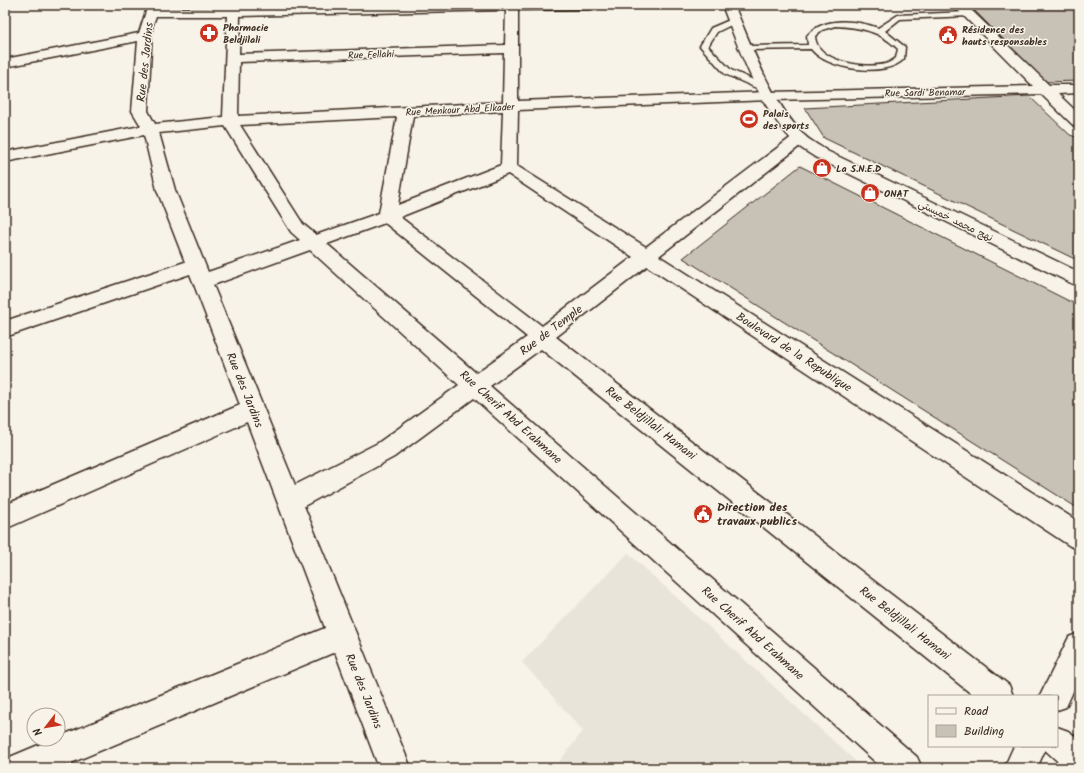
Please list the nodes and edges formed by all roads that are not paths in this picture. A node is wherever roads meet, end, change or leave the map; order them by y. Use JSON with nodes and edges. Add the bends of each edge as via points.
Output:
{"nodes":[{"id":1,"x":590,"y":5,"type":"edge"},
{"id":2,"x":728,"y":5,"type":"edge"},
{"id":3,"x":512,"y":6,"type":"edge"},
{"id":4,"x":153,"y":8,"type":"edge"},
{"id":5,"x":234,"y":9,"type":"edge"},
{"id":6,"x":963,"y":9,"type":"edge"},
{"id":7,"x":735,"y":21,"type":"junction"},
{"id":8,"x":880,"y":31,"type":"junction"},
{"id":9,"x":145,"y":36,"type":"junction"},
{"id":10,"x":813,"y":46,"type":"junction"},
{"id":11,"x":747,"y":48,"type":"junction"},
{"id":12,"x":511,"y":49,"type":"junction"},
{"id":13,"x":232,"y":58,"type":"junction"},
{"id":14,"x":5,"y":63,"type":"edge"},
{"id":15,"x":1079,"y":89,"type":"edge"},
{"id":16,"x":1044,"y":90,"type":"junction"},
{"id":17,"x":768,"y":92,"type":"junction"},
{"id":18,"x":510,"y":106,"type":"junction"},
{"id":19,"x":406,"y":111,"type":"junction"},
{"id":20,"x":230,"y":120,"type":"junction"},
{"id":21,"x":1079,"y":122,"type":"edge"},
{"id":22,"x":150,"y":129,"type":"junction"},
{"id":23,"x":799,"y":139,"type":"junction"},
{"id":24,"x":5,"y":157,"type":"edge"},
{"id":25,"x":509,"y":168,"type":"junction"},
{"id":26,"x":387,"y":216,"type":"junction"},
{"id":27,"x":312,"y":242,"type":"junction"},
{"id":28,"x":647,"y":257,"type":"junction"},
{"id":29,"x":199,"y":273,"type":"junction"},
{"id":30,"x":1079,"y":280,"type":"edge"},
{"id":31,"x":5,"y":329,"type":"edge"},
{"id":32,"x":542,"y":337,"type":"junction"},
{"id":33,"x":476,"y":386,"type":"junction"},
{"id":34,"x":253,"y":409,"type":"junction"},
{"id":35,"x":289,"y":501,"type":"junction"},
{"id":36,"x":5,"y":517,"type":"edge"},
{"id":37,"x":1079,"y":537,"type":"edge"},
{"id":38,"x":342,"y":635,"type":"junction"},
{"id":39,"x":1079,"y":647,"type":"edge"},
{"id":40,"x":997,"y":695,"type":"edge"},
{"id":41,"x":1055,"y":695,"type":"edge"},
{"id":42,"x":1058,"y":743,"type":"edge"},
{"id":43,"x":1030,"y":747,"type":"edge"},
{"id":44,"x":1079,"y":759,"type":"edge"},
{"id":45,"x":21,"y":768,"type":"edge"},
{"id":46,"x":394,"y":768,"type":"edge"},
{"id":47,"x":906,"y":768,"type":"edge"},
{"id":48,"x":1020,"y":768,"type":"edge"}],
"edges":[{"from":1,"to":3,"type":"street"},
{"from":2,"to":7,"type":"street","name":"نهج محمد خميستي"},
{"from":3,"to":5,"type":"street"},
{"from":3,"to":12,"type":"street"},
{"from":4,"to":5,"type":"street"},
{"from":4,"to":9,"type":"street","name":"Rue des Jardins"},
{"from":5,"to":13,"type":"street"},
{"from":6,"to":8,"type":"lane","via":[[898,16]]},
{"from":6,"to":16,"type":"street"},
{"from":7,"to":11,"type":"street","name":"نهج محمد خميستي"},
{"from":7,"to":17,"type":"lane","via":[[714,30],[704,46],[728,72]]},
{"from":8,"to":10,"type":"lane","via":[[856,25],[835,24],[819,28],[811,36]]},
{"from":8,"to":10,"type":"lane","via":[[893,38],[902,49],[900,59],[888,66],[868,68],[844,65],[825,57]]},
{"from":9,"to":14,"type":"street"},
{"from":9,"to":22,"type":"street","name":"Rue des Jardins","via":[[140,111]]},
{"from":10,"to":11,"type":"lane"},
{"from":11,"to":17,"type":"street","name":"نهج محمد خميستي"},
{"from":12,"to":13,"type":"street","name":"Rue Fellahi"},
{"from":12,"to":18,"type":"street"},
{"from":13,"to":20,"type":"street"},
{"from":15,"to":16,"type":"street","name":"Rue Sardi Benamar"},
{"from":16,"to":17,"type":"street","name":"Rue Sardi Benamar"},
{"from":16,"to":21,"type":"street"},
{"from":17,"to":18,"type":"street","name":"Rue Menkour Abd Elkader"},
{"from":17,"to":23,"type":"street","name":"نهج محمد خميستي","via":[[785,124]]},
{"from":18,"to":19,"type":"street","name":"Rue Menkour Abd Elkader"},
{"from":18,"to":25,"type":"street"},
{"from":19,"to":20,"type":"street","name":"Rue Menkour Abd Elkader"},
{"from":19,"to":26,"type":"street"},
{"from":20,"to":22,"type":"street","name":"Rue Menkour Abd Elkader"},
{"from":20,"to":27,"type":"street","name":"Rue Cherif Abd Erahmane","via":[[297,228]]},
{"from":22,"to":24,"type":"street","name":"Rue Menkour Abd Elkader"},
{"from":22,"to":29,"type":"street","name":"Rue des Jardins","via":[[166,190]]},
{"from":23,"to":28,"type":"street","name":"Rue de Temple"},
{"from":23,"to":30,"type":"street","name":"نهج محمد خميستي","via":[[821,154]]},
{"from":25,"to":26,"type":"street"},
{"from":25,"to":28,"type":"street","name":"Boulevard de la Republique"},
{"from":26,"to":27,"type":"street"},
{"from":26,"to":32,"type":"street","name":"Rue Beldjillali Hamani"},
{"from":27,"to":29,"type":"street"},
{"from":27,"to":33,"type":"street","name":"Rue Cherif Abd Erahmane"},
{"from":28,"to":32,"type":"street","name":"Rue de Temple"},
{"from":28,"to":37,"type":"street","name":"Boulevard de la Republique"},
{"from":29,"to":31,"type":"street"},
{"from":29,"to":34,"type":"street","name":"Rue des Jardins"},
{"from":32,"to":33,"type":"street","name":"Rue de Temple"},
{"from":32,"to":40,"type":"street","name":"Rue Beldjillali Hamani"},
{"from":33,"to":35,"type":"street","name":"Rue de Temple","via":[[386,450]]},
{"from":33,"to":47,"type":"street","name":"Rue Cherif Abd Erahmane"},
{"from":34,"to":35,"type":"street","name":"Rue des Jardins"},
{"from":34,"to":36,"type":"street"},
{"from":35,"to":38,"type":"street","name":"Rue des Jardins"},
{"from":38,"to":45,"type":"street"},
{"from":38,"to":46,"type":"street","name":"Rue des Jardins"},
{"from":39,"to":41,"type":"street"},
{"from":42,"to":44,"type":"street"},
{"from":43,"to":48,"type":"street"}]}
